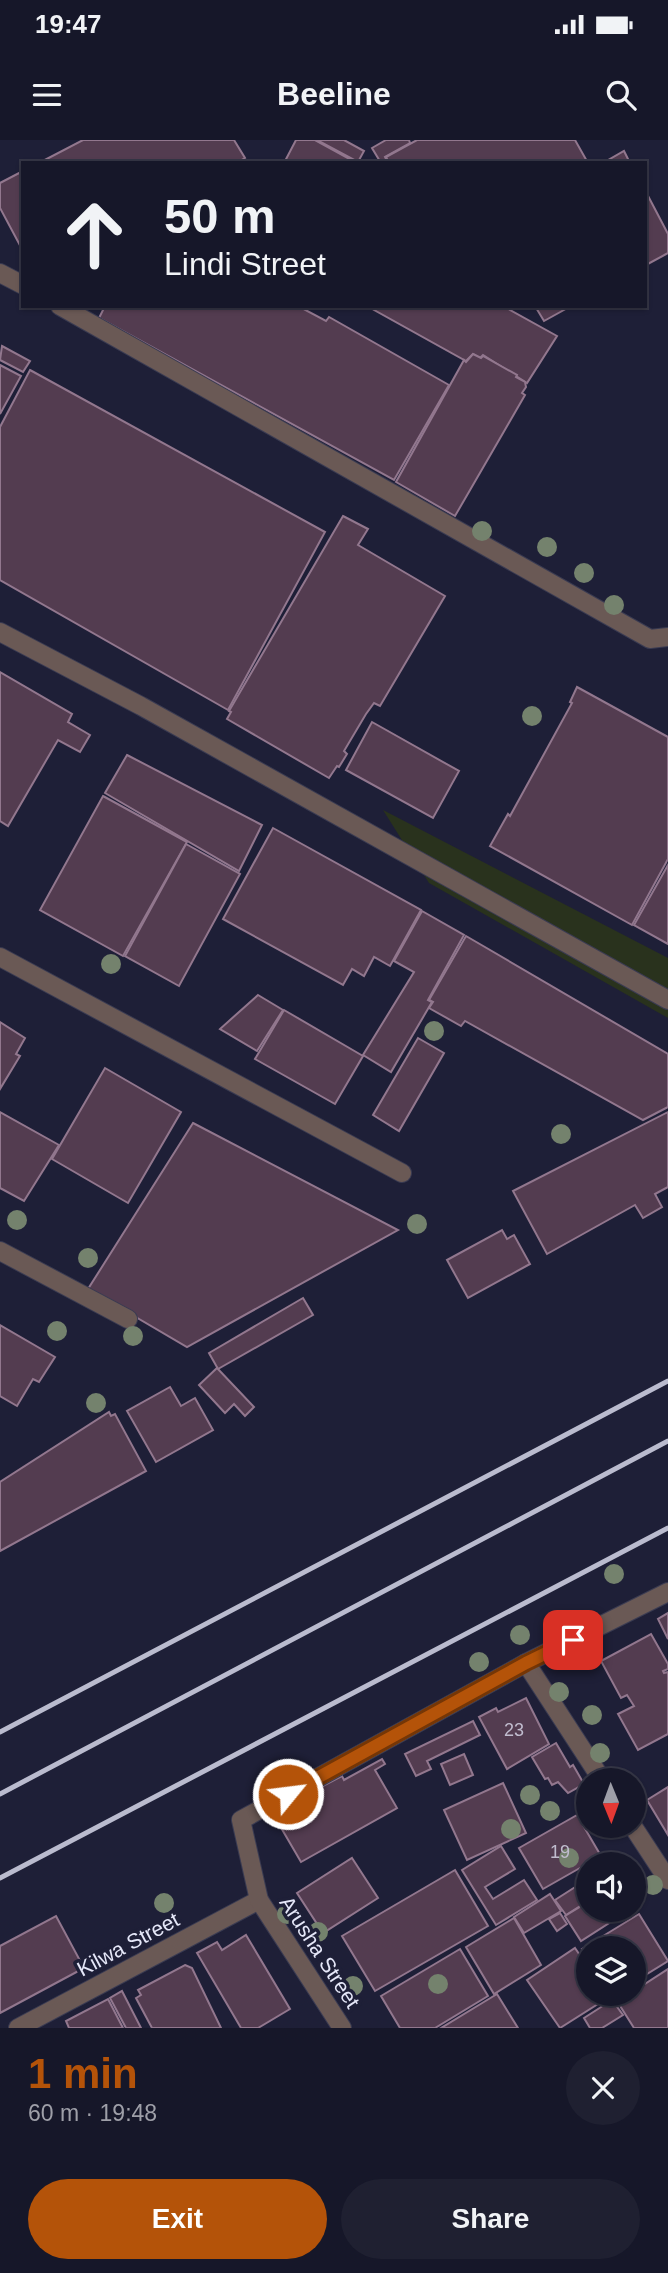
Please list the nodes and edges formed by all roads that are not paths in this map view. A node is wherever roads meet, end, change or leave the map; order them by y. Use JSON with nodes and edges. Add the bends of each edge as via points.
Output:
{"nodes":[{"id":1,"x":0,"y":272,"type":"edge"},
{"id":2,"x":21,"y":284,"type":"edge"},
{"id":3,"x":64,"y":308,"type":"edge"},
{"id":4,"x":0,"y":632,"type":"edge"},
{"id":5,"x":668,"y":637,"type":"edge"},
{"id":6,"x":0,"y":957,"type":"edge"},
{"id":7,"x":668,"y":1000,"type":"edge"},
{"id":8,"x":402,"y":1173,"type":"dead end"},
{"id":9,"x":0,"y":1251,"type":"edge"},
{"id":10,"x":128,"y":1319,"type":"dead end"},
{"id":11,"x":668,"y":1592,"type":"edge"},
{"id":12,"x":526,"y":1663,"type":"junction"},
{"id":13,"x":594,"y":1768,"type":"edge"},
{"id":14,"x":641,"y":1838,"type":"edge"},
{"id":15,"x":668,"y":1880,"type":"edge"},
{"id":16,"x":259,"y":1900,"type":"junction"},
{"id":17,"x":27,"y":2026,"type":"edge"},
{"id":18,"x":342,"y":2028,"type":"edge"}],
"edges":[{"from":1,"to":2,"type":"street"},
{"from":3,"to":5,"type":"street","via":[[650,639]]},
{"from":4,"to":7,"type":"street"},
{"from":6,"to":8,"type":"street"},
{"from":9,"to":10,"type":"street"},
{"from":11,"to":12,"type":"street"},
{"from":12,"to":13,"type":"street"},
{"from":12,"to":16,"type":"street","via":[[241,1820]]},
{"from":14,"to":15,"type":"street"},
{"from":16,"to":17,"type":"street","name":"Kilwa Street"},
{"from":16,"to":18,"type":"street","name":"Arusha Street"}]}
